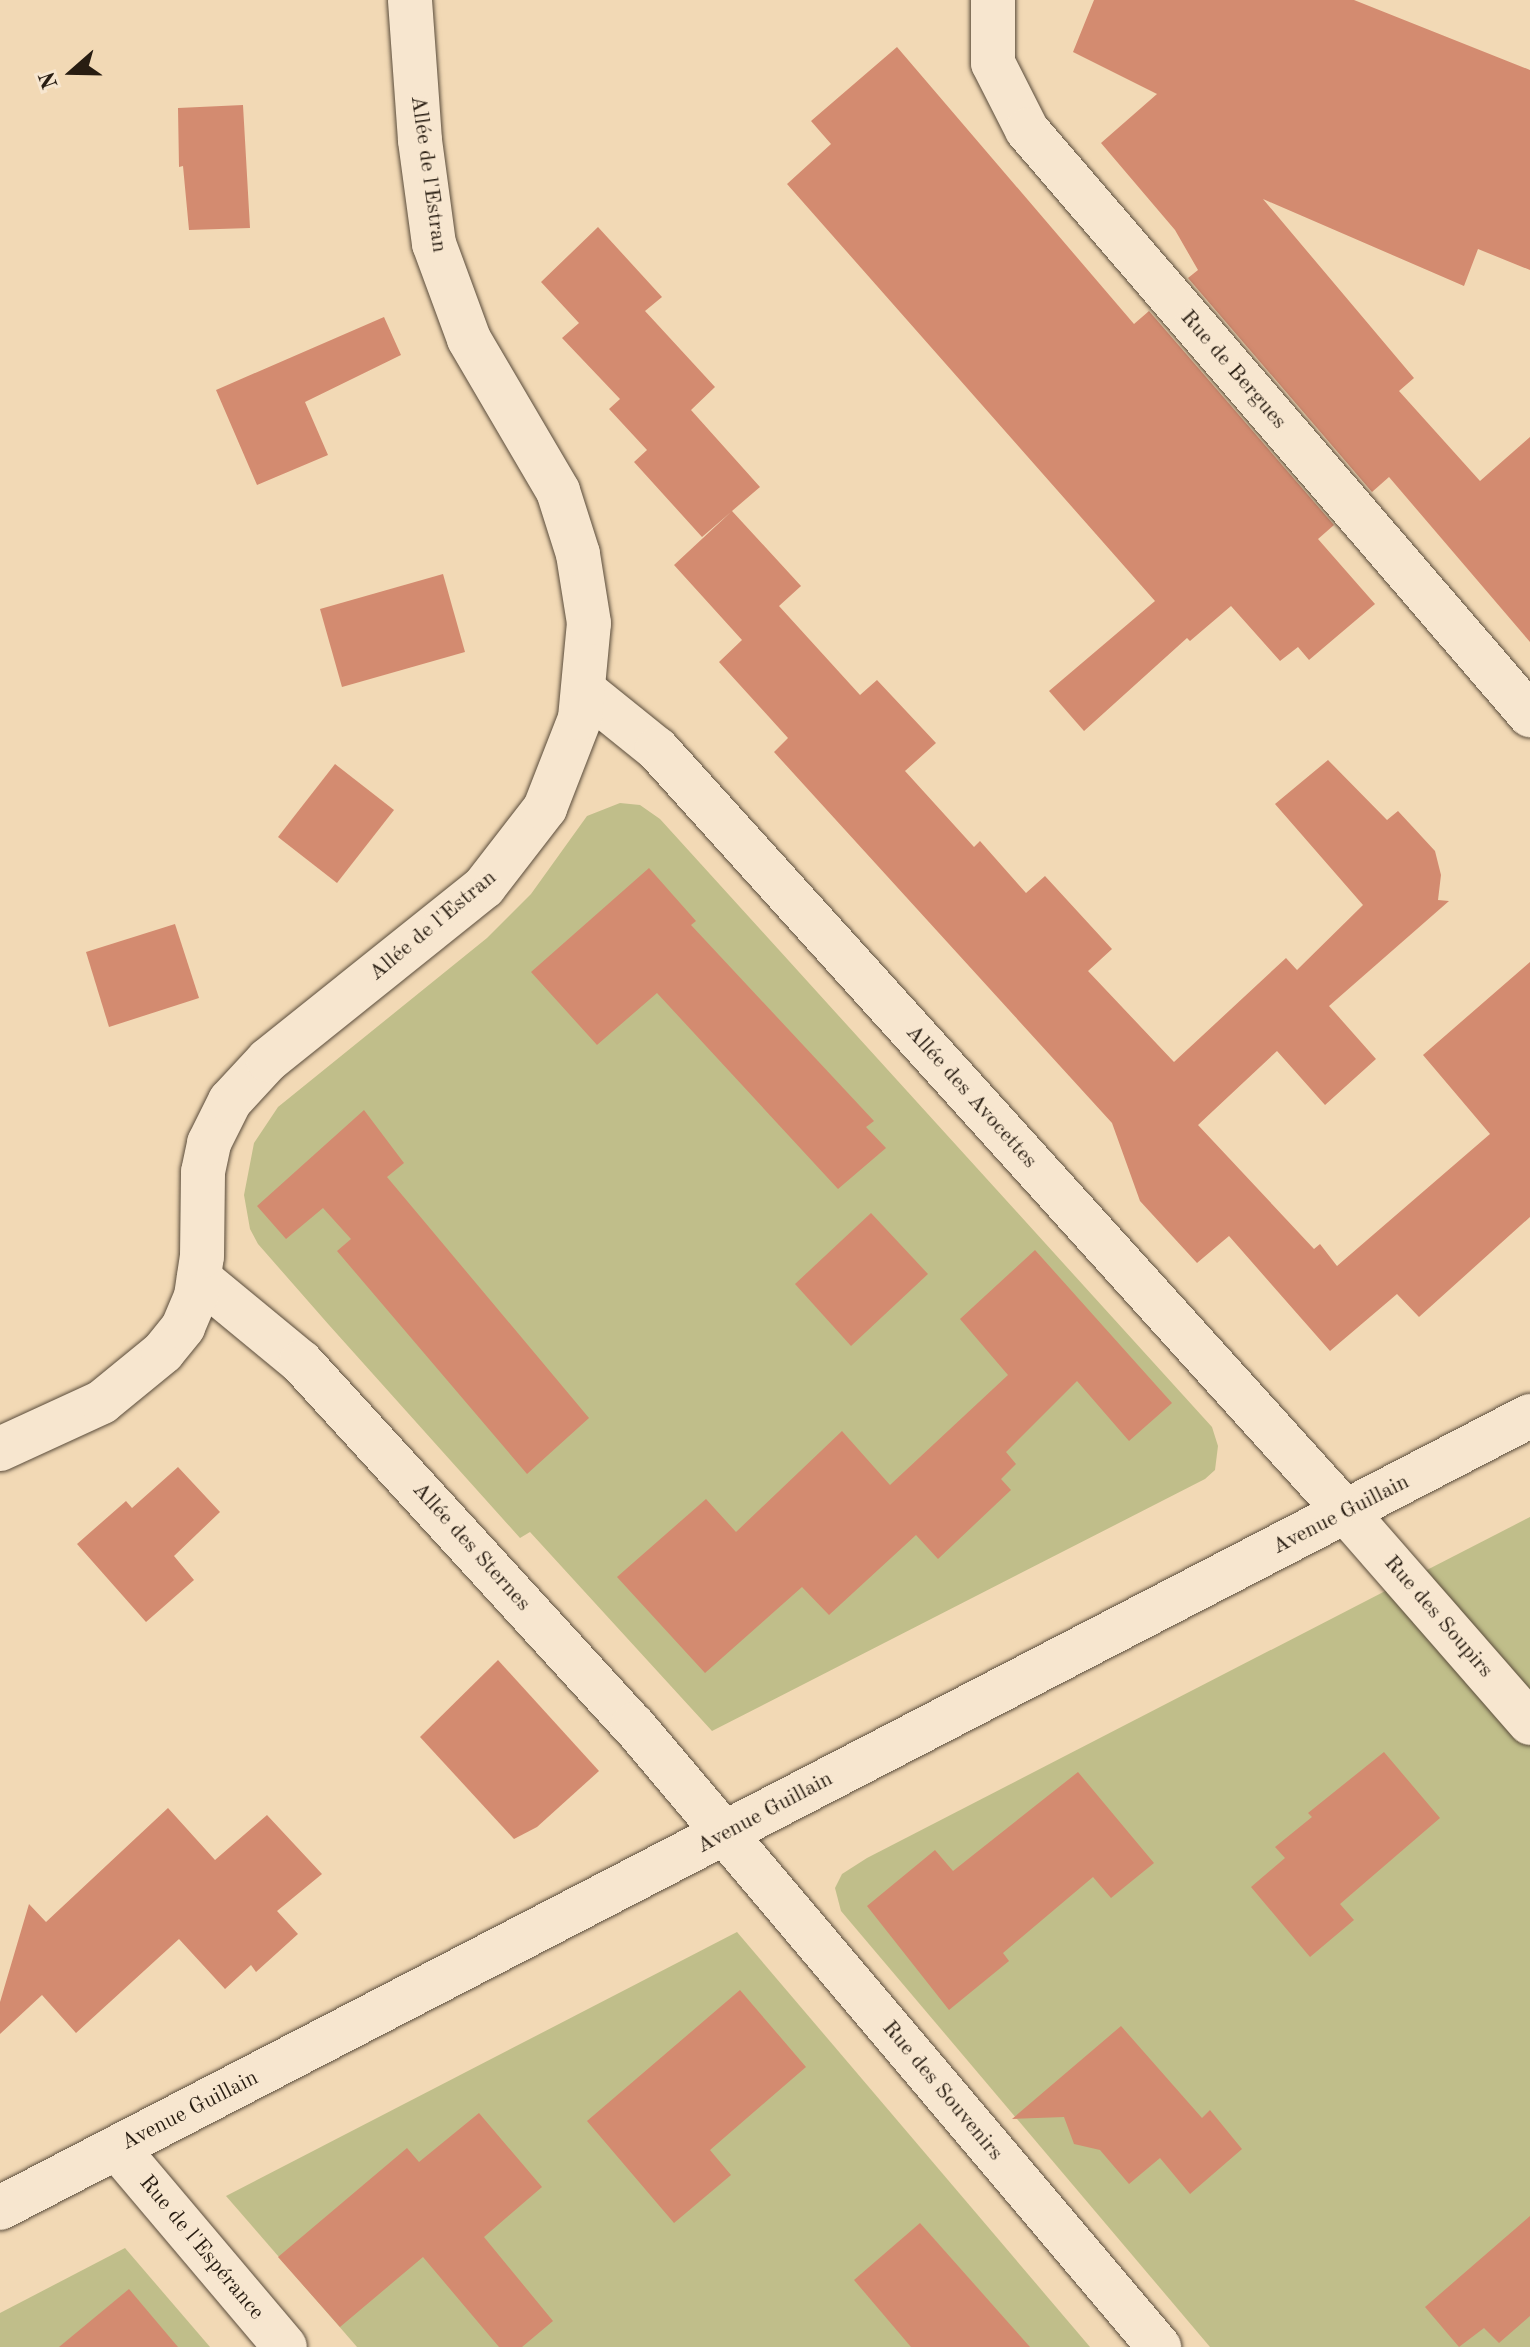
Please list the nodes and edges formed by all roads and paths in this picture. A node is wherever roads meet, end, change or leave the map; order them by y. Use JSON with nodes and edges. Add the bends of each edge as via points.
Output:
{"nodes":[{"id":1,"x":410,"y":0,"type":"edge"},
{"id":2,"x":993,"y":0,"type":"edge"},
{"id":3,"x":586,"y":692,"type":"junction"},
{"id":4,"x":1530,"y":715,"type":"edge"},
{"id":5,"x":199,"y":1278,"type":"junction"},
{"id":6,"x":1530,"y":1416,"type":"edge"},
{"id":7,"x":0,"y":1449,"type":"edge"},
{"id":8,"x":1346,"y":1512,"type":"junction"},
{"id":9,"x":1530,"y":1723,"type":"edge"},
{"id":10,"x":726,"y":1834,"type":"junction"},
{"id":11,"x":117,"y":2148,"type":"junction"},
{"id":12,"x":0,"y":2208,"type":"edge"},
{"id":13,"x":285,"y":2347,"type":"edge"},
{"id":14,"x":1159,"y":2347,"type":"edge"}],
"edges":[{"from":1,"to":3,"type":"street","name":"Allée de l'Estran","via":[[434,244],[469,339],[532,438],[569,520],[589,623]]},
{"from":2,"to":4,"type":"street","name":"Rue de Bergues","via":[[993,63],[1027,130]]},
{"from":3,"to":5,"type":"street","name":"Allée de l'Estran","via":[[561,774],[506,863],[458,911],[251,1074],[230,1101],[209,1143],[203,1172]]},
{"from":3,"to":8,"type":"street","name":"Allée des Avocettes","via":[[657,749]]},
{"from":5,"to":7,"type":"street","name":"Allée de l'Estran","via":[[183,1327],[150,1366],[102,1402]]},
{"from":5,"to":10,"type":"street","name":"Allée des Sternes","via":[[301,1362],[623,1713]]},
{"from":6,"to":8,"type":"street","name":"Avenue Guillain"},
{"from":8,"to":9,"type":"street","name":"Rue des Soupirs"},
{"from":8,"to":10,"type":"street","name":"Avenue Guillain"},
{"from":10,"to":11,"type":"street","name":"Avenue Guillain"},
{"from":10,"to":14,"type":"street","name":"Rue des Souvenirs"},
{"from":11,"to":12,"type":"street","name":"Avenue Guillain"},
{"from":11,"to":13,"type":"street","name":"Rue de l'Espérance"}]}
